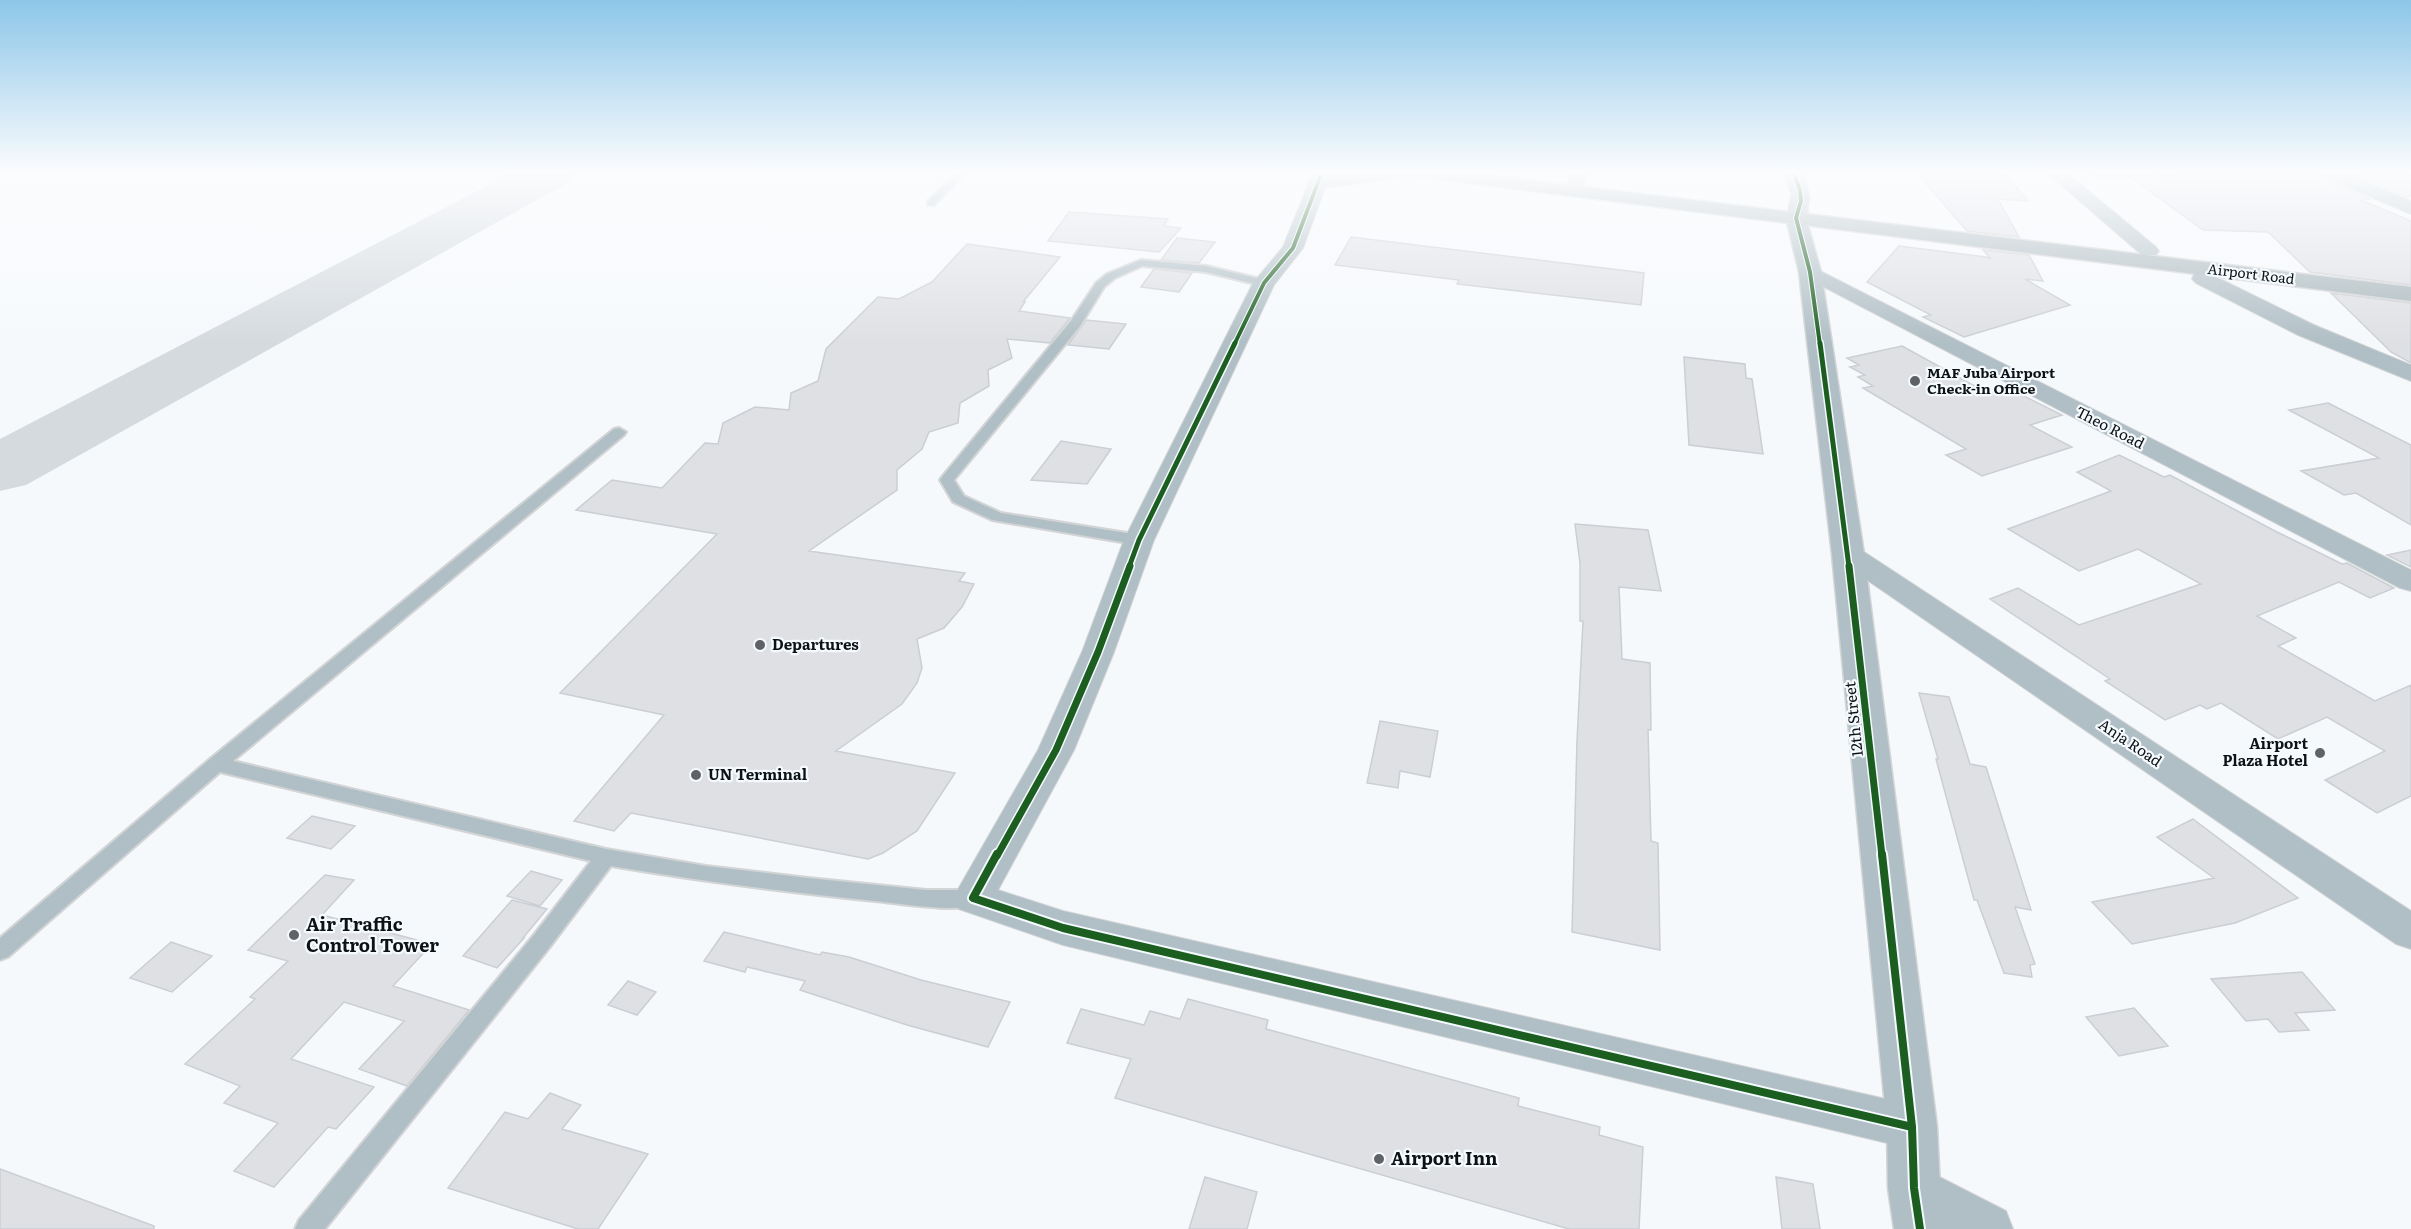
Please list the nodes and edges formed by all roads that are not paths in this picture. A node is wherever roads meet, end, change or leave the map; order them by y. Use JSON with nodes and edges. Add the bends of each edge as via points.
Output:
{"nodes":[{"id":1,"x":1300,"y":229,"type":"edge"},
{"id":2,"x":1800,"y":229,"type":"edge"},
{"id":3,"x":1913,"y":229,"type":"edge"},
{"id":4,"x":1943,"y":229,"type":"edge"},
{"id":5,"x":2123,"y":229,"type":"edge"},
{"id":6,"x":2149,"y":251,"type":"junction"},
{"id":7,"x":2205,"y":268,"type":"junction"},
{"id":8,"x":1810,"y":272,"type":"junction"},
{"id":9,"x":1264,"y":283,"type":"junction"},
{"id":10,"x":2411,"y":285,"type":"edge"},
{"id":11,"x":2411,"y":294,"type":"edge"},
{"id":12,"x":2411,"y":374,"type":"edge"},
{"id":13,"x":618,"y":432,"type":"dead end"},
{"id":14,"x":1139,"y":540,"type":"junction"},
{"id":15,"x":1848,"y":554,"type":"junction"},
{"id":16,"x":2411,"y":582,"type":"edge"},
{"id":17,"x":216,"y":764,"type":"junction"},
{"id":18,"x":606,"y":857,"type":"junction"},
{"id":19,"x":973,"y":898,"type":"junction"},
{"id":20,"x":2411,"y":932,"type":"edge"},
{"id":21,"x":0,"y":951,"type":"edge"},
{"id":22,"x":1912,"y":1127,"type":"junction"},
{"id":23,"x":1917,"y":1209,"type":"edge"},
{"id":24,"x":308,"y":1229,"type":"edge"},
{"id":25,"x":1988,"y":1229,"type":"edge"}],
"edges":[{"from":1,"to":9,"type":"street","via":[[1293,248]]},
{"from":2,"to":8,"type":"street","name":"12th Street"},
{"from":3,"to":7,"type":"main road","name":"Airport Road"},
{"from":4,"to":6,"type":"main road","name":"Airport Road"},
{"from":5,"to":6,"type":"street"},
{"from":6,"to":10,"type":"main road","name":"Airport Road"},
{"from":7,"to":11,"type":"main road","name":"Airport Road"},
{"from":7,"to":12,"type":"street","via":[[2203,279],[2306,330]]},
{"from":8,"to":15,"type":"street","name":"12th Street"},
{"from":8,"to":16,"type":"street","name":"Theo Road"},
{"from":9,"to":14,"type":"street"},
{"from":9,"to":14,"type":"lane","via":[[1206,269],[1141,263],[1111,276],[947,480],[958,500],[997,517]]},
{"from":13,"to":17,"type":"lane"},
{"from":14,"to":19,"type":"street","via":[[1098,652],[1056,750]]},
{"from":15,"to":20,"type":"street","name":"Anja Road"},
{"from":15,"to":22,"type":"street","name":"12th Street"},
{"from":17,"to":18,"type":"lane"},
{"from":17,"to":21,"type":"lane"},
{"from":18,"to":19,"type":"lane","via":[[808,886],[926,898]]},
{"from":18,"to":24,"type":"lane"},
{"from":19,"to":22,"type":"street","via":[[1063,928]]},
{"from":22,"to":23,"type":"street","name":"12th Street"},
{"from":23,"to":25,"type":"street"}]}
